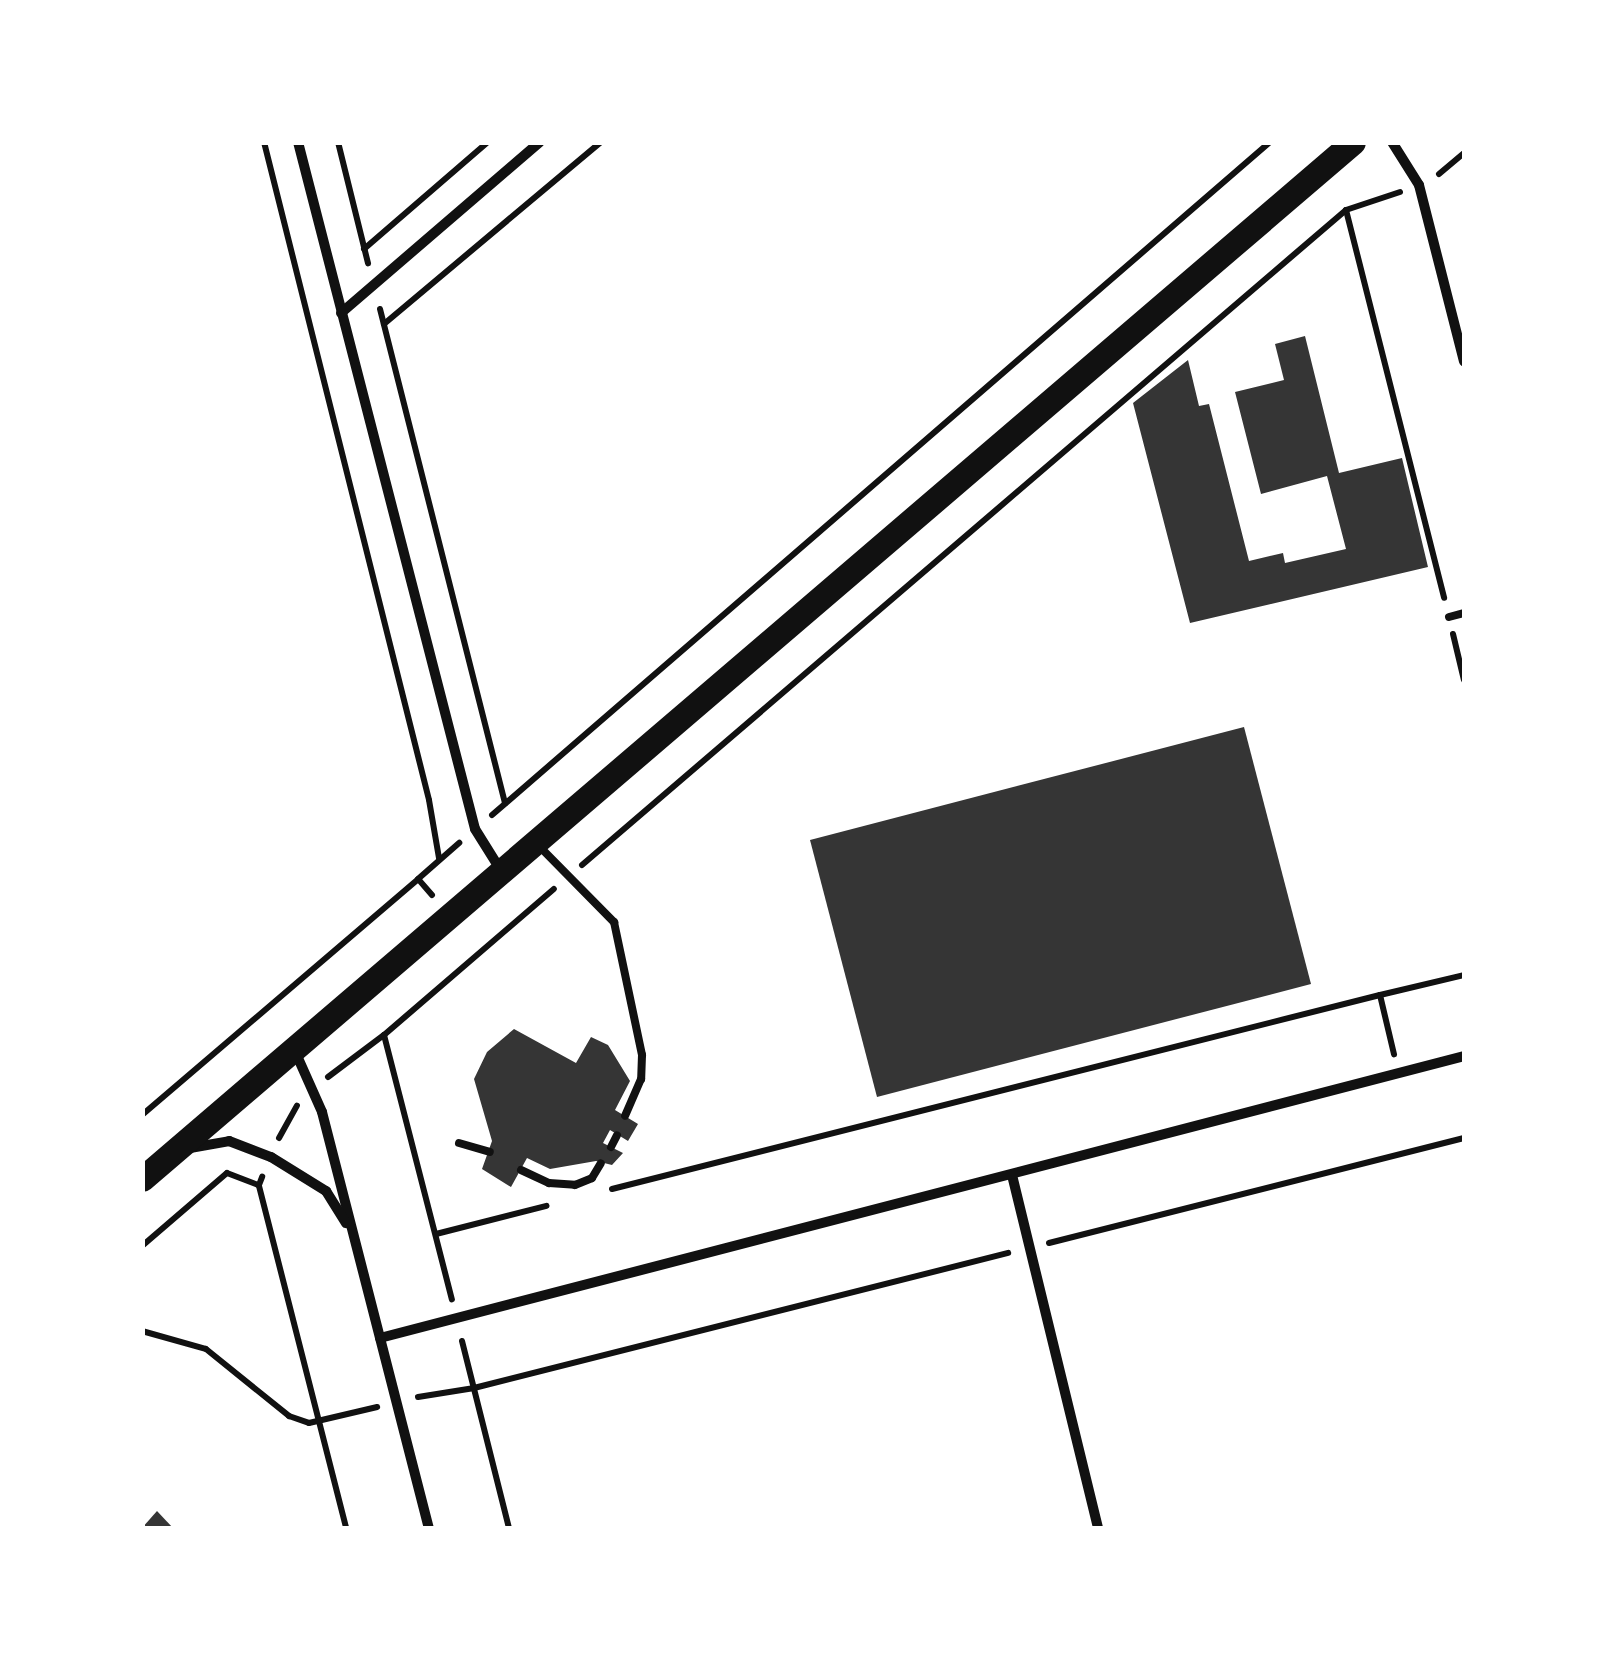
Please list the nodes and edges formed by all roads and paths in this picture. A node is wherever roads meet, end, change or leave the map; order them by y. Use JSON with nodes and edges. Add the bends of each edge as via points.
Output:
{"nodes":[{"id":1,"x":264,"y":142,"type":"edge"},
{"id":2,"x":298,"y":142,"type":"edge"},
{"id":3,"x":338,"y":142,"type":"edge"},
{"id":4,"x":488,"y":142,"type":"edge"},
{"id":5,"x":540,"y":142,"type":"edge"},
{"id":6,"x":601,"y":142,"type":"edge"},
{"id":7,"x":1270,"y":142,"type":"edge"},
{"id":8,"x":1353,"y":142,"type":"edge"},
{"id":9,"x":1392,"y":142,"type":"edge"},
{"id":10,"x":1464,"y":152,"type":"edge"},
{"id":11,"x":1419,"y":185,"type":"junction"},
{"id":12,"x":1346,"y":210,"type":"junction"},
{"id":13,"x":364,"y":249,"type":"junction"},
{"id":14,"x":374,"y":285,"type":"junction"},
{"id":15,"x":341,"y":313,"type":"junction"},
{"id":16,"x":384,"y":324,"type":"junction"},
{"id":17,"x":1464,"y":361,"type":"edge"},
{"id":18,"x":1464,"y":613,"type":"edge"},
{"id":19,"x":1448,"y":617,"type":"junction"},
{"id":20,"x":1464,"y":680,"type":"edge"},
{"id":21,"x":505,"y":803,"type":"junction"},
{"id":22,"x":475,"y":830,"type":"junction"},
{"id":23,"x":534,"y":841,"type":"junction"},
{"id":24,"x":439,"y":860,"type":"junction"},
{"id":25,"x":500,"y":870,"type":"junction"},
{"id":26,"x":569,"y":877,"type":"junction"},
{"id":27,"x":418,"y":879,"type":"junction"},
{"id":28,"x":449,"y":914,"type":"junction"},
{"id":29,"x":482,"y":951,"type":"junction"},
{"id":30,"x":1464,"y":975,"type":"edge"},
{"id":31,"x":1380,"y":996,"type":"junction"},
{"id":32,"x":384,"y":1035,"type":"dead end"},
{"id":33,"x":294,"y":1049,"type":"junction"},
{"id":34,"x":1462,"y":1057,"type":"edge"},
{"id":35,"x":1400,"y":1075,"type":"junction"},
{"id":36,"x":142,"y":1115,"type":"edge"},
{"id":37,"x":625,"y":1116,"type":"dead end"},
{"id":38,"x":617,"y":1135,"type":"dead end"},
{"id":39,"x":1464,"y":1138,"type":"edge"},
{"id":40,"x":459,"y":1143,"type":"dead end"},
{"id":41,"x":611,"y":1147,"type":"dead end"},
{"id":42,"x":490,"y":1152,"type":"dead end"},
{"id":43,"x":164,"y":1161,"type":"junction"},
{"id":44,"x":602,"y":1163,"type":"dead end"},
{"id":45,"x":520,"y":1170,"type":"dead end"},
{"id":46,"x":1012,"y":1175,"type":"junction"},
{"id":47,"x":142,"y":1179,"type":"edge"},
{"id":48,"x":259,"y":1185,"type":"dead end"},
{"id":49,"x":608,"y":1190,"type":"dead end"},
{"id":50,"x":551,"y":1205,"type":"dead end"},
{"id":51,"x":436,"y":1234,"type":"dead end"},
{"id":52,"x":354,"y":1237,"type":"junction"},
{"id":53,"x":1030,"y":1248,"type":"junction"},
{"id":54,"x":142,"y":1331,"type":"edge"},
{"id":55,"x":380,"y":1338,"type":"junction"},
{"id":56,"x":397,"y":1402,"type":"junction"},
{"id":57,"x":318,"y":1422,"type":"junction"},
{"id":58,"x":346,"y":1528,"type":"edge"},
{"id":59,"x":429,"y":1528,"type":"edge"},
{"id":60,"x":1098,"y":1528,"type":"edge"}],
"edges":[{"from":1,"to":24,"type":"path"},
{"from":2,"to":15,"type":"street"},
{"from":3,"to":13,"type":"path"},
{"from":4,"to":13,"type":"path"},
{"from":5,"to":14,"type":"street"},
{"from":6,"to":16,"type":"path"},
{"from":7,"to":21,"type":"path"},
{"from":8,"to":23,"type":"main road"},
{"from":9,"to":11,"type":"street"},
{"from":10,"to":11,"type":"path"},
{"from":11,"to":12,"type":"path"},
{"from":11,"to":17,"type":"street"},
{"from":12,"to":19,"type":"path"},
{"from":12,"to":26,"type":"path"},
{"from":13,"to":14,"type":"path"},
{"from":14,"to":15,"type":"street"},
{"from":14,"to":16,"type":"path"},
{"from":15,"to":22,"type":"street"},
{"from":16,"to":21,"type":"path"},
{"from":18,"to":19,"type":"lane"},
{"from":19,"to":20,"type":"path"},
{"from":21,"to":22,"type":"path"},
{"from":22,"to":24,"type":"path"},
{"from":22,"to":25,"type":"street"},
{"from":23,"to":25,"type":"main road"},
{"from":23,"to":26,"type":"lane"},
{"from":24,"to":27,"type":"path"},
{"from":25,"to":28,"type":"main road"},
{"from":26,"to":29,"type":"path"},
{"from":26,"to":37,"type":"lane","via":[[614,922],[642,1056],[641,1079]]},
{"from":27,"to":28,"type":"path"},
{"from":27,"to":36,"type":"path"},
{"from":28,"to":29,"type":"path"},
{"from":28,"to":33,"type":"main road"},
{"from":29,"to":32,"type":"path"},
{"from":30,"to":31,"type":"path"},
{"from":31,"to":35,"type":"path"},
{"from":31,"to":49,"type":"path"},
{"from":33,"to":43,"type":"main road"},
{"from":33,"to":52,"type":"street","via":[[322,1112]]},
{"from":34,"to":35,"type":"street"},
{"from":35,"to":46,"type":"street"},
{"from":38,"to":41,"type":"lane"},
{"from":39,"to":53,"type":"path"},
{"from":40,"to":42,"type":"lane"},
{"from":43,"to":47,"type":"main road"},
{"from":43,"to":52,"type":"street","via":[[229,1141],[271,1157],[326,1191]]},
{"from":44,"to":45,"type":"lane","via":[[592,1178],[574,1185]]},
{"from":46,"to":53,"type":"street"},
{"from":46,"to":55,"type":"street"},
{"from":48,"to":57,"type":"path"},
{"from":50,"to":51,"type":"path"},
{"from":52,"to":55,"type":"street"},
{"from":53,"to":56,"type":"path"},
{"from":53,"to":60,"type":"street"},
{"from":54,"to":57,"type":"path","via":[[206,1348],[289,1416]]},
{"from":55,"to":56,"type":"street"},
{"from":56,"to":57,"type":"path"},
{"from":56,"to":59,"type":"street"},
{"from":57,"to":58,"type":"path"}]}
